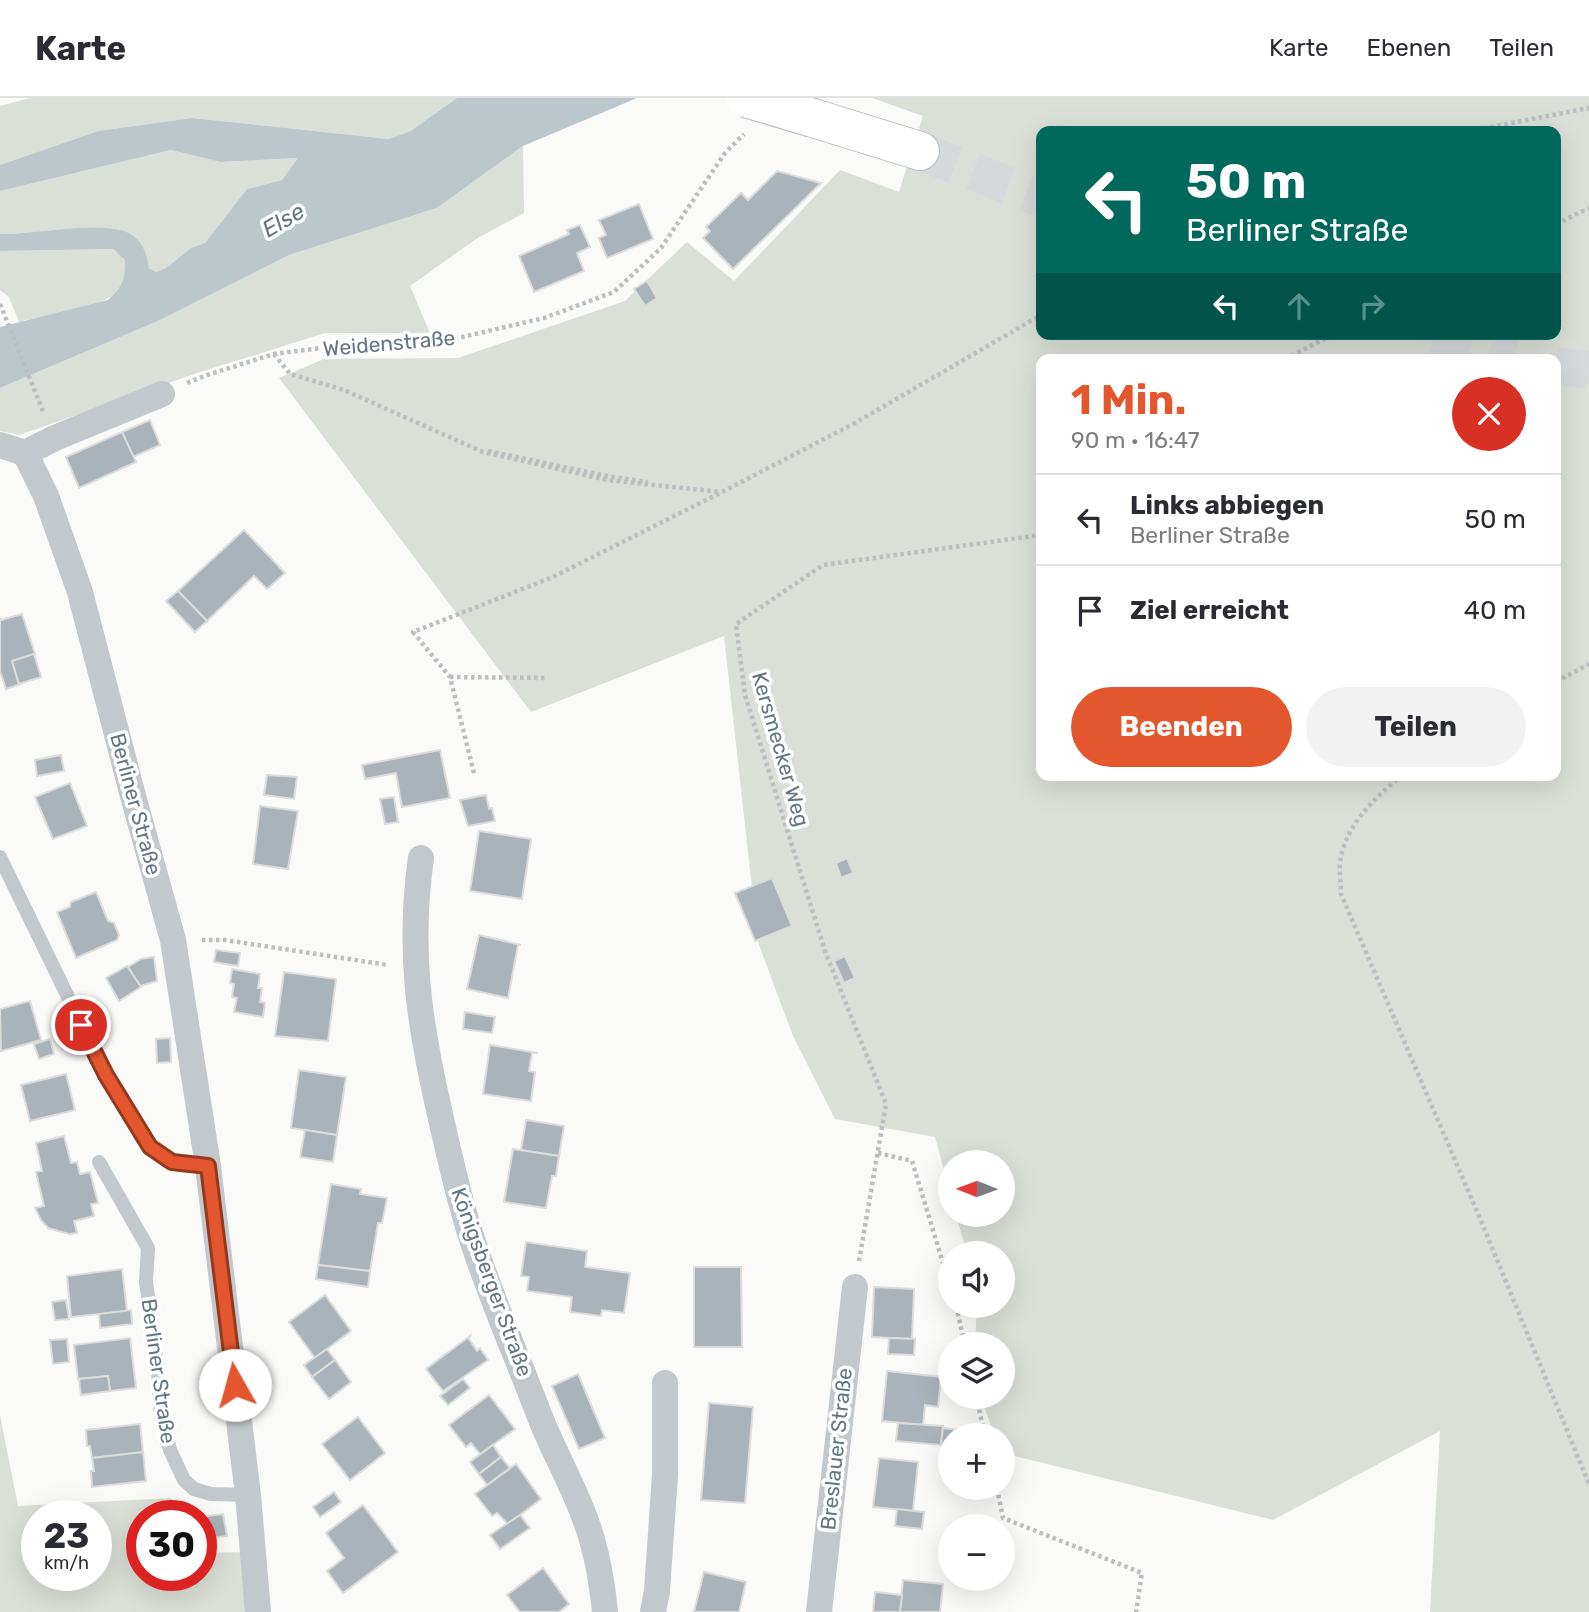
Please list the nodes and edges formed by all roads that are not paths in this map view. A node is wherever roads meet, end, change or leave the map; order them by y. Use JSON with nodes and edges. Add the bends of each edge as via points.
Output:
{"nodes":[{"id":1,"x":746,"y":98,"type":"edge"},
{"id":2,"x":920,"y":151,"type":"tunnel mouth"},
{"id":3,"x":162,"y":394,"type":"road end"},
{"id":4,"x":0,"y":445,"type":"edge"},
{"id":5,"x":26,"y":453,"type":"junction"},
{"id":6,"x":0,"y":857,"type":"edge"},
{"id":7,"x":421,"y":859,"type":"dead end"},
{"id":8,"x":99,"y":1163,"type":"dead end"},
{"id":9,"x":208,"y":1166,"type":"junction"},
{"id":10,"x":855,"y":1287,"type":"road end"},
{"id":11,"x":665,"y":1383,"type":"dead end"},
{"id":12,"x":248,"y":1495,"type":"junction"},
{"id":13,"x":258,"y":1612,"type":"edge"},
{"id":14,"x":605,"y":1612,"type":"edge"},
{"id":15,"x":653,"y":1612,"type":"edge"},
{"id":16,"x":819,"y":1612,"type":"edge"}],
"edges":[{"from":1,"to":2,"type":"main road","bridge":true},
{"from":3,"to":5,"type":"street"},
{"from":4,"to":5,"type":"street"},
{"from":5,"to":9,"type":"street","name":"Berliner Straße","via":[[80,592],[173,940]]},
{"from":6,"to":9,"type":"lane","via":[[106,1075],[150,1147],[172,1162]]},
{"from":7,"to":14,"type":"street","name":"Königsberger Straße","via":[[414,904],[415,970],[430,1072],[453,1170],[471,1238],[587,1524]]},
{"from":8,"to":12,"type":"lane","name":"Berliner Straße","via":[[149,1248],[146,1282],[160,1408],[170,1450],[184,1480],[194,1489]]},
{"from":9,"to":12,"type":"street","name":"Berliner Straße"},
{"from":10,"to":16,"type":"street","name":"Breslauer Straße"},
{"from":11,"to":15,"type":"street","via":[[665,1475]]},
{"from":12,"to":13,"type":"street","name":"Berliner Straße"}]}
